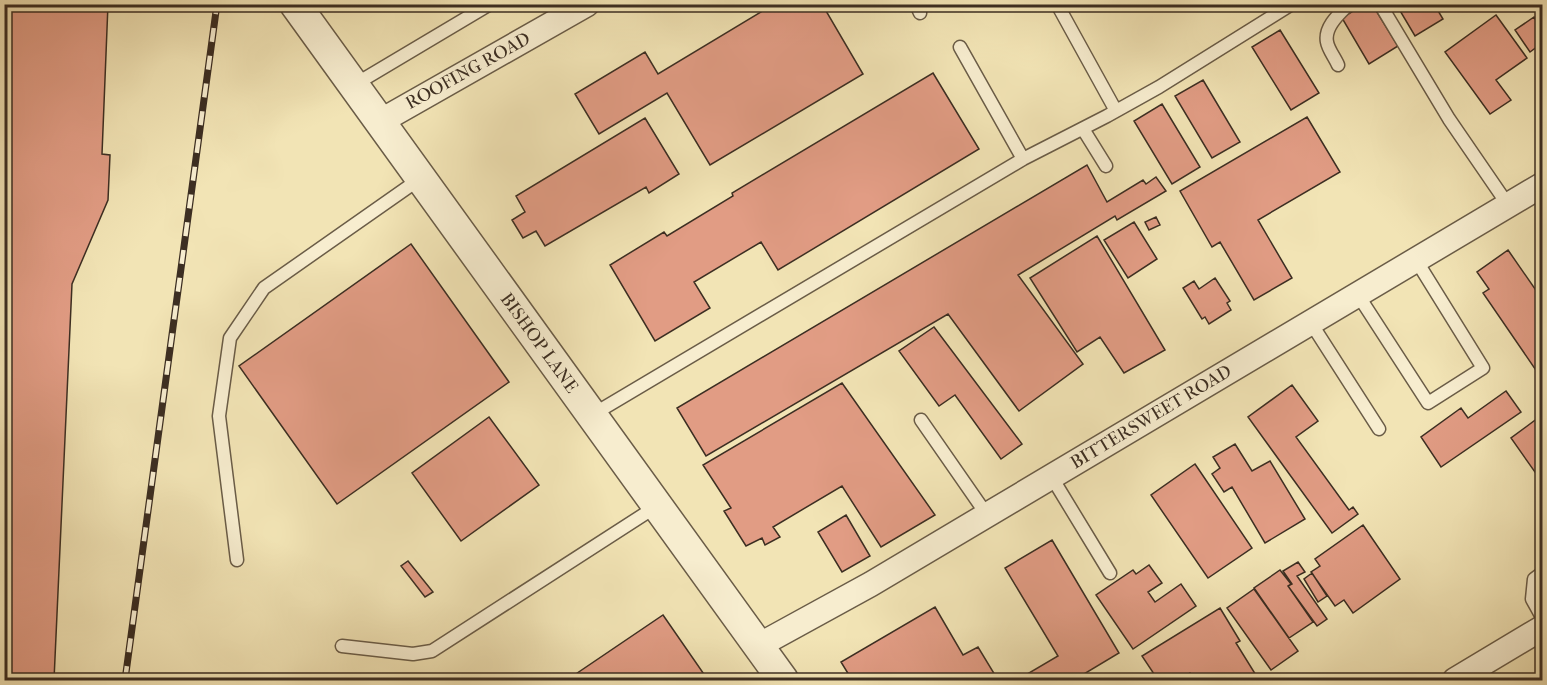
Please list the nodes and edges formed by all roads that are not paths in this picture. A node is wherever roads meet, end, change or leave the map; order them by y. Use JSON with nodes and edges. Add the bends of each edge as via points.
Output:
{"nodes":[{"id":1,"x":295,"y":4,"type":"edge"},
{"id":2,"x":490,"y":4,"type":"edge"},
{"id":3,"x":587,"y":4,"type":"edge"},
{"id":4,"x":1057,"y":4,"type":"edge"},
{"id":5,"x":1292,"y":4,"type":"edge"},
{"id":6,"x":1349,"y":4,"type":"edge"},
{"id":7,"x":1380,"y":4,"type":"edge"},
{"id":8,"x":960,"y":47,"type":"dead end"},
{"id":9,"x":1338,"y":64,"type":"dead end"},
{"id":10,"x":354,"y":85,"type":"junction"},
{"id":11,"x":1116,"y":111,"type":"junction"},
{"id":12,"x":381,"y":121,"type":"junction"},
{"id":13,"x":1083,"y":129,"type":"junction"},
{"id":14,"x":1023,"y":159,"type":"junction"},
{"id":15,"x":1106,"y":166,"type":"dead end"},
{"id":16,"x":421,"y":178,"type":"junction"},
{"id":17,"x":1542,"y":185,"type":"edge"},
{"id":18,"x":1508,"y":206,"type":"junction"},
{"id":19,"x":1416,"y":260,"type":"junction"},
{"id":20,"x":1358,"y":295,"type":"junction"},
{"id":21,"x":1311,"y":323,"type":"junction"},
{"id":22,"x":591,"y":416,"type":"junction"},
{"id":23,"x":921,"y":420,"type":"dead end"},
{"id":24,"x":1379,"y":429,"type":"dead end"},
{"id":25,"x":1051,"y":476,"type":"junction"},
{"id":26,"x":657,"y":506,"type":"junction"},
{"id":27,"x":987,"y":515,"type":"junction"},
{"id":28,"x":237,"y":560,"type":"dead end"},
{"id":29,"x":1110,"y":573,"type":"dead end"},
{"id":30,"x":1542,"y":573,"type":"edge"},
{"id":31,"x":1542,"y":617,"type":"edge"},
{"id":32,"x":1542,"y":628,"type":"edge"},
{"id":33,"x":342,"y":646,"type":"dead end"},
{"id":34,"x":758,"y":646,"type":"junction"},
{"id":35,"x":783,"y":681,"type":"edge"},
{"id":36,"x":1455,"y":681,"type":"edge"}],
"edges":[{"from":1,"to":10,"type":"street","name":"BISHOP LANE"},
{"from":2,"to":10,"type":"lane"},
{"from":3,"to":12,"type":"street","name":"ROOFING ROAD"},
{"from":4,"to":11,"type":"lane"},
{"from":5,"to":11,"type":"lane"},
{"from":6,"to":9,"type":"lane","via":[[1335,18],[1326,41]]},
{"from":7,"to":18,"type":"lane","via":[[1449,119]]},
{"from":8,"to":14,"type":"lane"},
{"from":10,"to":12,"type":"street","name":"BISHOP LANE"},
{"from":11,"to":13,"type":"lane"},
{"from":12,"to":16,"type":"street","name":"BISHOP LANE"},
{"from":13,"to":14,"type":"lane"},
{"from":13,"to":15,"type":"lane"},
{"from":14,"to":22,"type":"lane"},
{"from":16,"to":22,"type":"street","name":"BISHOP LANE"},
{"from":16,"to":28,"type":"lane","via":[[264,288],[230,338],[219,416]]},
{"from":17,"to":18,"type":"street","name":"BITTERSWEET ROAD"},
{"from":18,"to":19,"type":"street","name":"BITTERSWEET ROAD"},
{"from":19,"to":20,"type":"street","name":"BITTERSWEET ROAD"},
{"from":19,"to":20,"type":"lane","via":[[1483,368],[1428,403]]},
{"from":20,"to":21,"type":"street","name":"BITTERSWEET ROAD"},
{"from":21,"to":24,"type":"lane"},
{"from":21,"to":25,"type":"street","name":"BITTERSWEET ROAD"},
{"from":22,"to":26,"type":"street","name":"BISHOP LANE"},
{"from":23,"to":27,"type":"lane"},
{"from":25,"to":27,"type":"street","name":"BITTERSWEET ROAD"},
{"from":25,"to":29,"type":"lane"},
{"from":26,"to":33,"type":"lane","via":[[432,651],[413,654]]},
{"from":26,"to":34,"type":"street","name":"BISHOP LANE"},
{"from":27,"to":34,"type":"street","name":"BITTERSWEET ROAD"},
{"from":30,"to":31,"type":"lane","via":[[1534,579],[1532,600]]},
{"from":32,"to":36,"type":"street"},
{"from":34,"to":35,"type":"street","name":"BISHOP LANE"}]}
